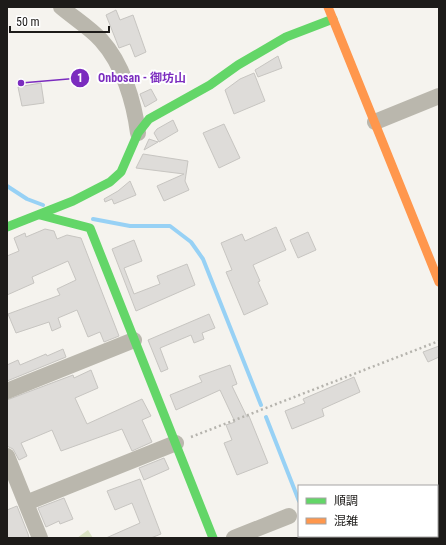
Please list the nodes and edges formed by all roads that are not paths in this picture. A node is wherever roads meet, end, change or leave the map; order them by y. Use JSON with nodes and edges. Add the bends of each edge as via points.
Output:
{"nodes":[{"id":1,"x":61,"y":7,"type":"edge"},
{"id":2,"x":328,"y":7,"type":"edge"},
{"id":3,"x":333,"y":18,"type":"junction"},
{"id":4,"x":439,"y":96,"type":"edge"},
{"id":5,"x":375,"y":122,"type":"junction"},
{"id":6,"x":138,"y":133,"type":"junction"},
{"id":7,"x":40,"y":215,"type":"junction"},
{"id":8,"x":7,"y":227,"type":"edge"},
{"id":9,"x":439,"y":282,"type":"edge"},
{"id":10,"x":134,"y":340,"type":"junction"},
{"id":11,"x":7,"y":391,"type":"edge"},
{"id":12,"x":176,"y":443,"type":"junction"},
{"id":13,"x":7,"y":456,"type":"edge"},
{"id":14,"x":26,"y":503,"type":"junction"},
{"id":15,"x":289,"y":516,"type":"dead end"},
{"id":16,"x":40,"y":538,"type":"edge"},
{"id":17,"x":213,"y":538,"type":"edge"},
{"id":18,"x":234,"y":538,"type":"edge"}],
"edges":[{"from":1,"to":6,"type":"street","via":[[102,42],[114,60],[136,114]]},
{"from":2,"to":3,"type":"street"},
{"from":3,"to":5,"type":"street"},
{"from":3,"to":6,"type":"street","via":[[286,37],[238,64],[210,85],[149,119]]},
{"from":4,"to":5,"type":"street"},
{"from":5,"to":9,"type":"street"},
{"from":6,"to":7,"type":"street","via":[[121,172],[110,182]]},
{"from":7,"to":8,"type":"street"},
{"from":7,"to":10,"type":"street","via":[[90,228]]},
{"from":10,"to":11,"type":"street"},
{"from":10,"to":12,"type":"street"},
{"from":12,"to":14,"type":"street"},
{"from":12,"to":17,"type":"street"},
{"from":13,"to":14,"type":"street"},
{"from":14,"to":16,"type":"street"},
{"from":15,"to":18,"type":"street"}]}
